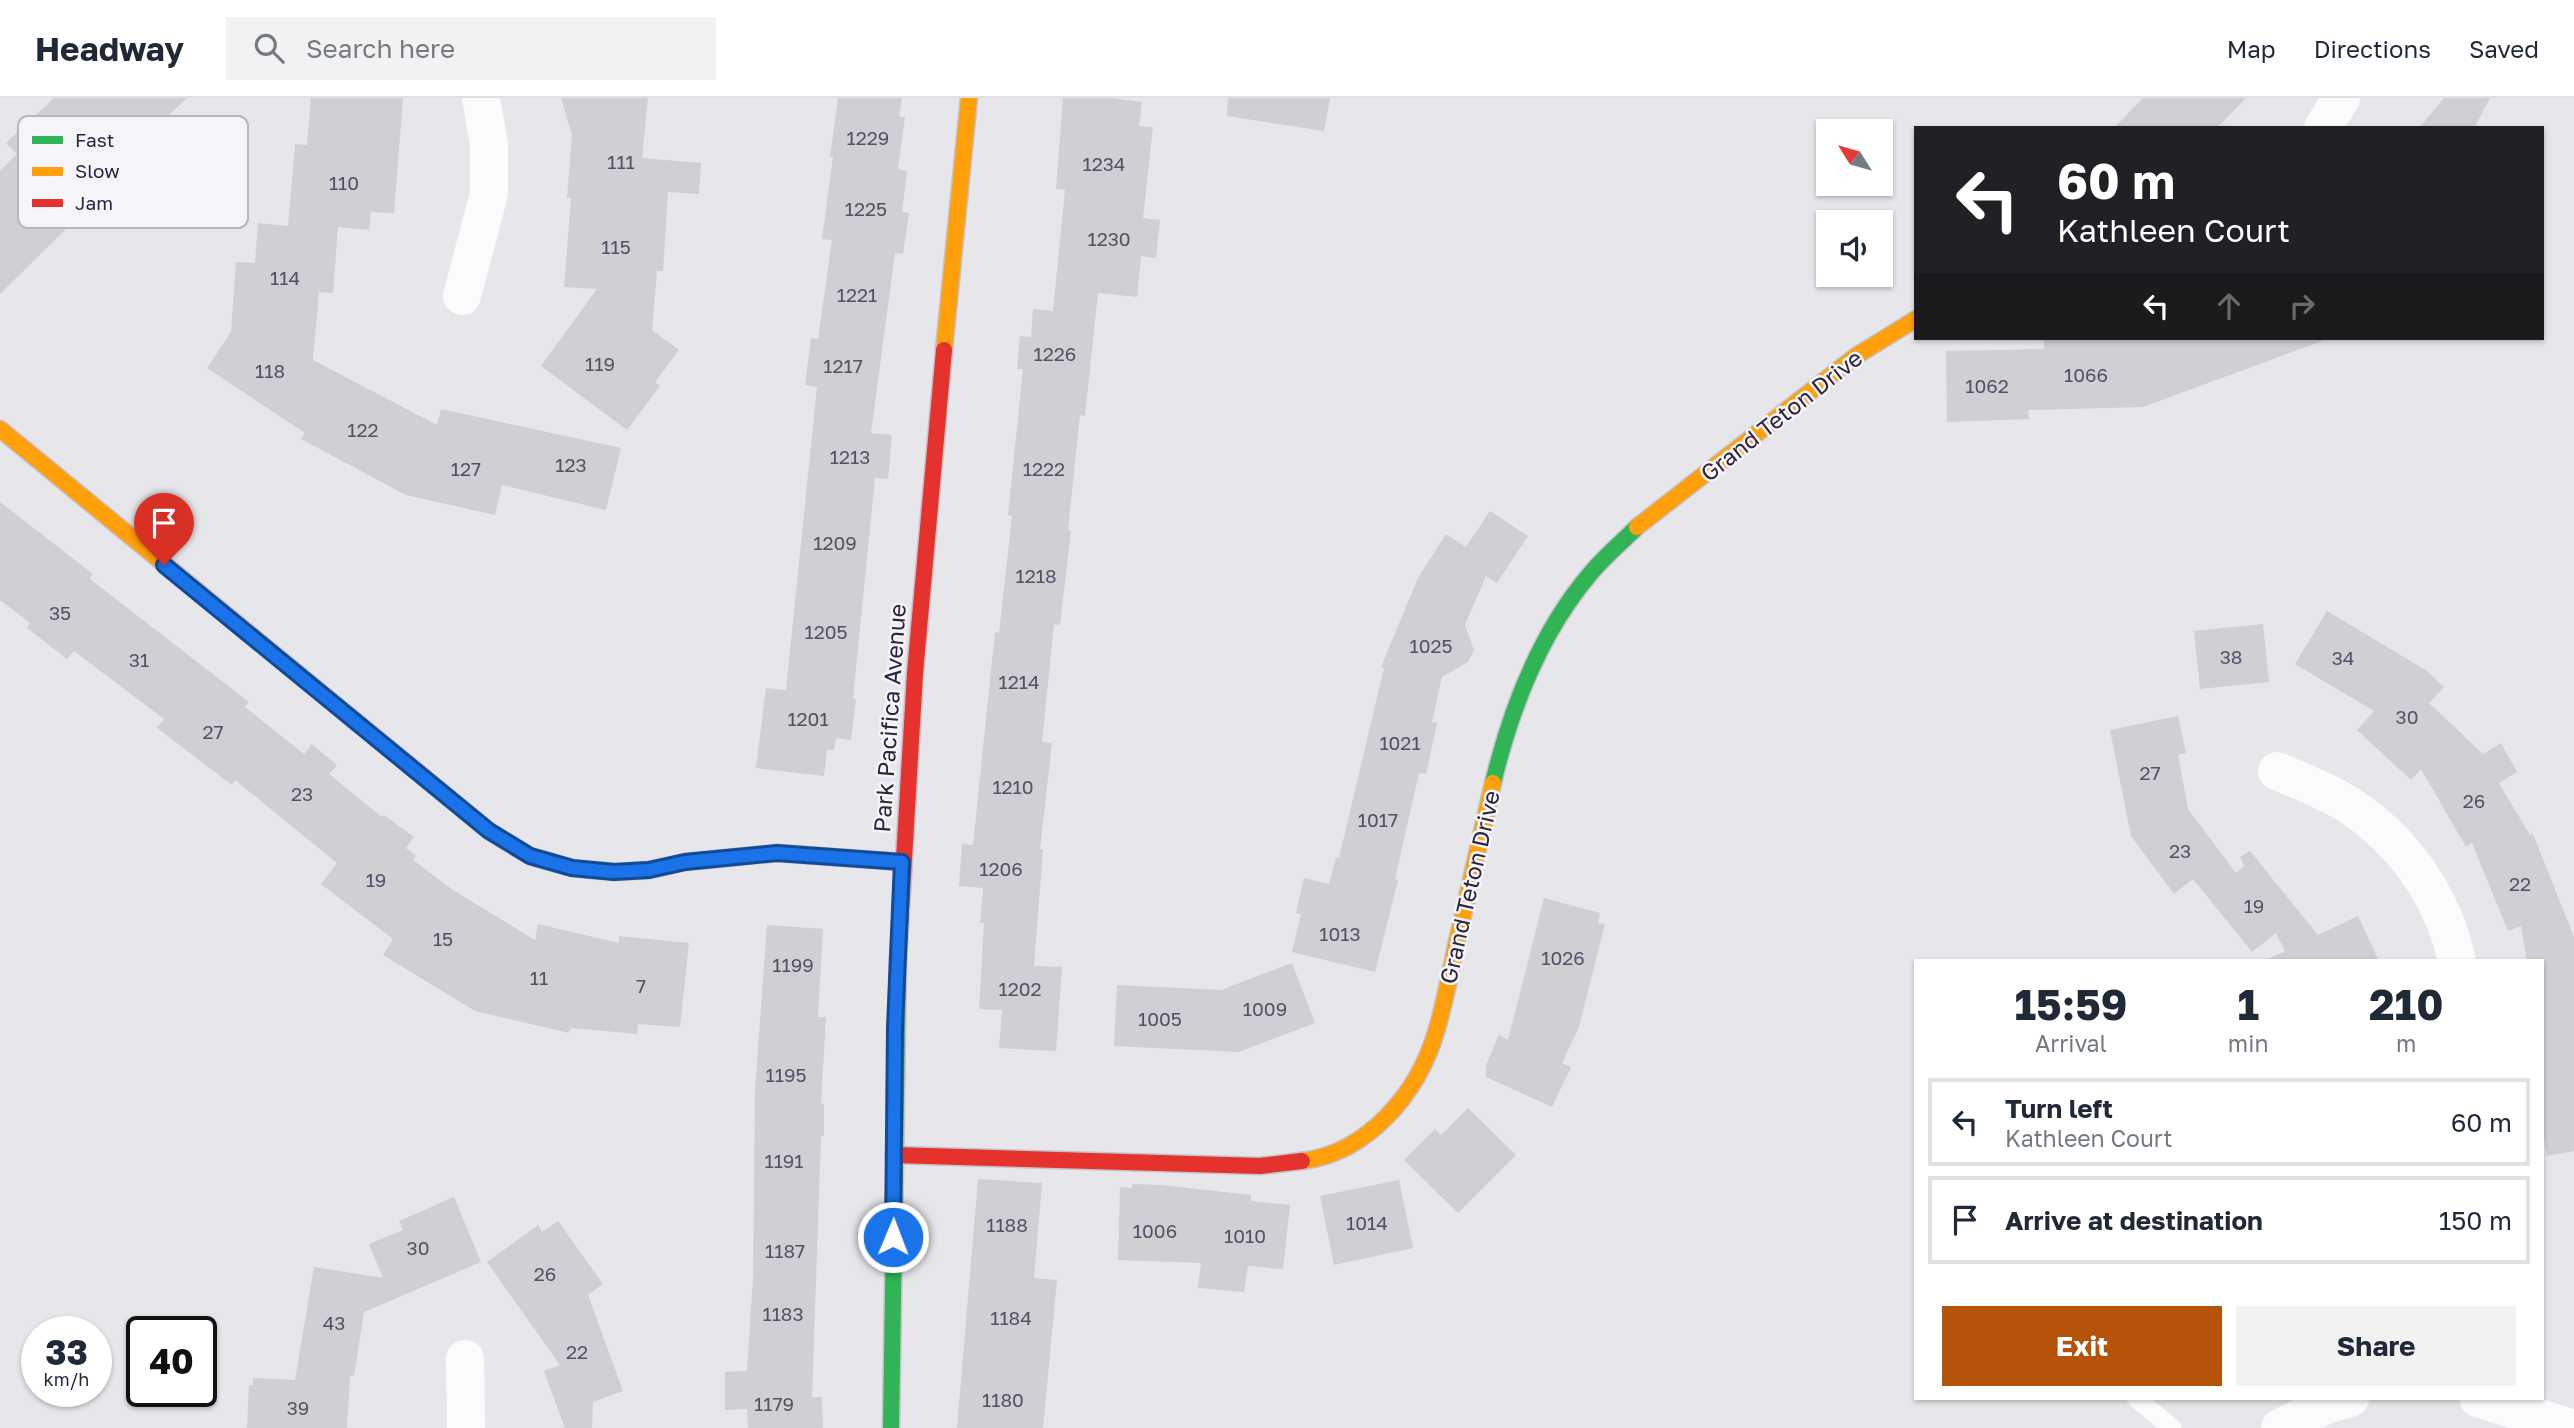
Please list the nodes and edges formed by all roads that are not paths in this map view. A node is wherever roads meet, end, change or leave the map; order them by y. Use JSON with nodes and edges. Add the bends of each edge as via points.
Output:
{"nodes":[{"id":1,"x":481,"y":98,"type":"edge"},
{"id":2,"x":969,"y":98,"type":"edge"},
{"id":3,"x":2341,"y":98,"type":"edge"},
{"id":4,"x":2324,"y":126,"type":"edge"},
{"id":5,"x":462,"y":296,"type":"dead end"},
{"id":6,"x":1914,"y":320,"type":"edge"},
{"id":7,"x":0,"y":429,"type":"edge"},
{"id":8,"x":2277,"y":771,"type":"dead end"},
{"id":9,"x":902,"y":862,"type":"junction"},
{"id":10,"x":2457,"y":959,"type":"edge"},
{"id":11,"x":894,"y":1155,"type":"junction"},
{"id":12,"x":465,"y":1359,"type":"dead end"},
{"id":13,"x":2138,"y":1400,"type":"edge"},
{"id":14,"x":2343,"y":1400,"type":"edge"},
{"id":15,"x":2490,"y":1400,"type":"edge"},
{"id":16,"x":2519,"y":1405,"type":"edge"},
{"id":17,"x":466,"y":1428,"type":"edge"},
{"id":18,"x":891,"y":1428,"type":"edge"},
{"id":19,"x":2172,"y":1428,"type":"edge"},
{"id":20,"x":2280,"y":1428,"type":"edge"},
{"id":21,"x":2570,"y":1428,"type":"edge"}],
"edges":[{"from":1,"to":5,"type":"street","via":[[489,144],[489,194]]},
{"from":2,"to":9,"type":"street","name":"Park Pacifica Avenue","via":[[922,575]]},
{"from":3,"to":4,"type":"street"},
{"from":6,"to":11,"type":"street","name":"Grand Teton Drive","via":[[1856,356],[1641,523],[1590,573],[1548,634],[1519,694],[1498,763],[1436,1032],[1416,1079],[1388,1117],[1353,1144],[1311,1160],[1260,1166]]},
{"from":7,"to":9,"type":"street","via":[[489,831],[530,856],[572,868],[614,872],[777,853]]},
{"from":8,"to":10,"type":"street","via":[[2367,818],[2403,852],[2433,893]]},
{"from":9,"to":11,"type":"street","name":"Park Pacifica Avenue"},
{"from":11,"to":18,"type":"street","name":"Park Pacifica Avenue"},
{"from":12,"to":17,"type":"street"},
{"from":13,"to":19,"type":"lane"},
{"from":14,"to":20,"type":"street"},
{"from":15,"to":16,"type":"street"},
{"from":16,"to":21,"type":"street"}]}
